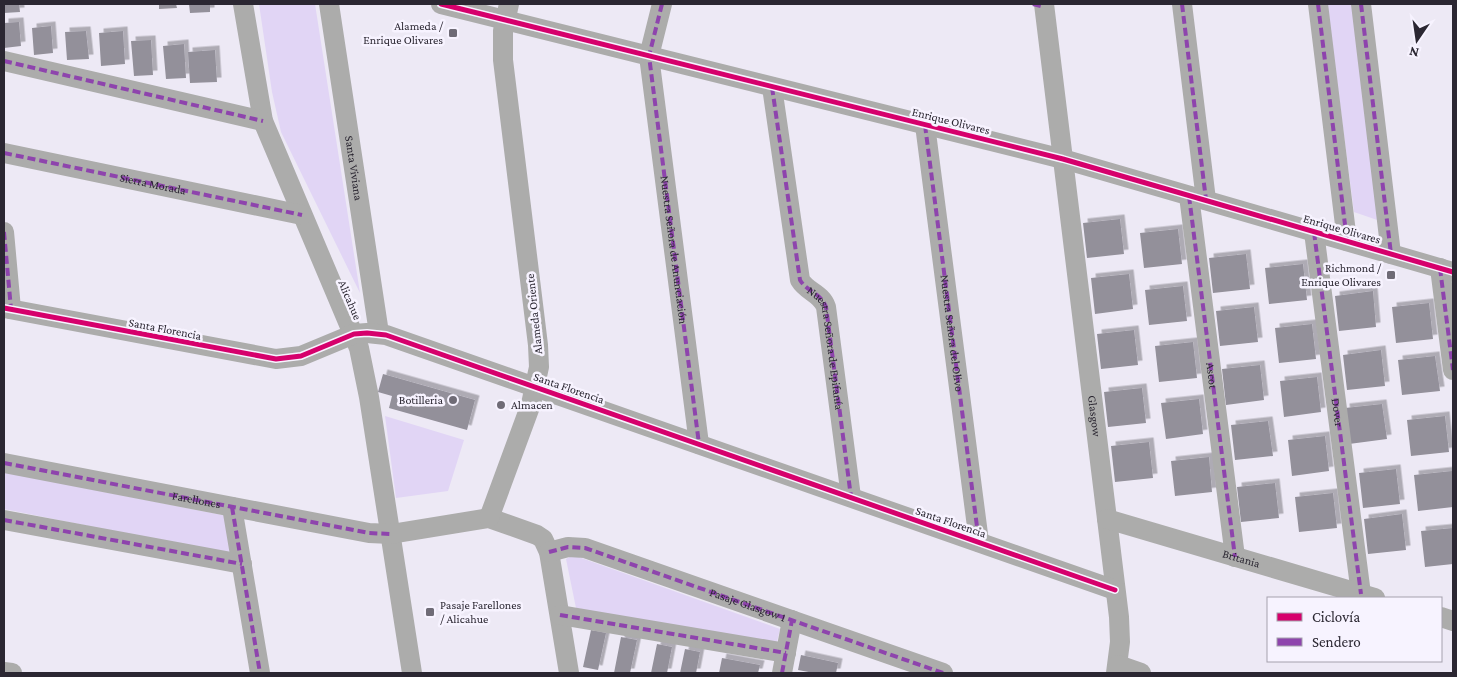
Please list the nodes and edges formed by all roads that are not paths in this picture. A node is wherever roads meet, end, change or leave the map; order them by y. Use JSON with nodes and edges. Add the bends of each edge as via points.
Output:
{"nodes":[{"id":1,"x":243,"y":4,"type":"edge"},
{"id":2,"x":330,"y":4,"type":"edge"},
{"id":3,"x":441,"y":4,"type":"edge"},
{"id":4,"x":662,"y":4,"type":"edge"},
{"id":5,"x":1182,"y":4,"type":"edge"},
{"id":6,"x":1318,"y":4,"type":"edge"},
{"id":7,"x":1361,"y":4,"type":"edge"},
{"id":8,"x":1040,"y":5,"type":"edge"},
{"id":9,"x":507,"y":12,"type":"edge"},
{"id":10,"x":649,"y":56,"type":"junction"},
{"id":11,"x":4,"y":61,"type":"edge"},
{"id":12,"x":772,"y":87,"type":"junction"},
{"id":13,"x":263,"y":122,"type":"junction"},
{"id":14,"x":925,"y":125,"type":"junction"},
{"id":15,"x":4,"y":152,"type":"edge"},
{"id":16,"x":1063,"y":160,"type":"junction"},
{"id":17,"x":1198,"y":198,"type":"junction"},
{"id":18,"x":302,"y":215,"type":"junction"},
{"id":19,"x":4,"y":232,"type":"edge"},
{"id":20,"x":1314,"y":232,"type":"junction"},
{"id":21,"x":1347,"y":241,"type":"junction"},
{"id":22,"x":1391,"y":254,"type":"junction"},
{"id":23,"x":1447,"y":270,"type":"edge"},
{"id":24,"x":7,"y":308,"type":"edge"},
{"id":25,"x":379,"y":333,"type":"junction"},
{"id":26,"x":354,"y":334,"type":"junction"},
{"id":27,"x":1453,"y":370,"type":"edge"},
{"id":28,"x":536,"y":387,"type":"junction"},
{"id":29,"x":699,"y":444,"type":"junction"},
{"id":30,"x":4,"y":463,"type":"edge"},
{"id":31,"x":850,"y":497,"type":"junction"},
{"id":32,"x":232,"y":506,"type":"junction"},
{"id":33,"x":489,"y":518,"type":"junction"},
{"id":34,"x":1107,"y":519,"type":"junction"},
{"id":35,"x":4,"y":520,"type":"edge"},
{"id":36,"x":391,"y":534,"type":"junction"},
{"id":37,"x":979,"y":542,"type":"junction"},
{"id":38,"x":550,"y":552,"type":"junction"},
{"id":39,"x":1235,"y":557,"type":"junction"},
{"id":40,"x":242,"y":564,"type":"junction"},
{"id":41,"x":1115,"y":590,"type":"junction"},
{"id":42,"x":1368,"y":596,"type":"edge"},
{"id":43,"x":560,"y":615,"type":"junction"},
{"id":44,"x":792,"y":620,"type":"junction"},
{"id":45,"x":786,"y":653,"type":"junction"},
{"id":46,"x":920,"y":669,"type":"edge"},
{"id":47,"x":1117,"y":669,"type":"edge"},
{"id":48,"x":4,"y":672,"type":"edge"},
{"id":49,"x":12,"y":673,"type":"edge"},
{"id":50,"x":260,"y":673,"type":"edge"},
{"id":51,"x":412,"y":673,"type":"edge"},
{"id":52,"x":569,"y":673,"type":"edge"},
{"id":53,"x":782,"y":673,"type":"edge"},
{"id":54,"x":943,"y":673,"type":"edge"},
{"id":55,"x":1141,"y":673,"type":"edge"}],
"edges":[{"from":1,"to":13,"type":"street","name":"Alicahue"},
{"from":2,"to":25,"type":"street","name":"Santa Viviana"},
{"from":3,"to":9,"type":"street","name":"Enrique Olivares"},
{"from":4,"to":10,"type":"street"},
{"from":5,"to":17,"type":"street","name":"Ascot"},
{"from":6,"to":21,"type":"street"},
{"from":7,"to":22,"type":"street"},
{"from":8,"to":16,"type":"street","name":"Glasgow"},
{"from":9,"to":10,"type":"street","name":"Enrique Olivares"},
{"from":9,"to":28,"type":"street","name":"Alameda Oriente","via":[[503,60],[538,345]]},
{"from":10,"to":12,"type":"street","name":"Enrique Olivares"},
{"from":10,"to":29,"type":"street","name":"Nuestra Señora de Anunciación"},
{"from":11,"to":13,"type":"street"},
{"from":12,"to":14,"type":"street","name":"Enrique Olivares"},
{"from":12,"to":31,"type":"street","name":"Nuestra Señora de Epifanía","via":[[800,280],[805,288],[820,297],[826,307]]},
{"from":13,"to":18,"type":"street","name":"Alicahue"},
{"from":14,"to":16,"type":"street","name":"Enrique Olivares"},
{"from":14,"to":37,"type":"street","name":"Nuestra Señora del Olivo"},
{"from":15,"to":18,"type":"street","name":"Sierra Morada"},
{"from":16,"to":17,"type":"street","name":"Enrique Olivares"},
{"from":16,"to":34,"type":"street","name":"Glasgow"},
{"from":17,"to":20,"type":"street","name":"Enrique Olivares"},
{"from":17,"to":39,"type":"street","name":"Ascot"},
{"from":18,"to":26,"type":"street","name":"Alicahue"},
{"from":19,"to":24,"type":"street"},
{"from":20,"to":21,"type":"street","name":"Enrique Olivares"},
{"from":20,"to":42,"type":"street","name":"Dover"},
{"from":21,"to":22,"type":"street","name":"Enrique Olivares"},
{"from":22,"to":23,"type":"street","name":"Enrique Olivares"},
{"from":23,"to":27,"type":"street"},
{"from":24,"to":26,"type":"street","name":"Santa Florencia","via":[[276,359],[301,356]]},
{"from":25,"to":26,"type":"street","name":"Santa Florencia"},
{"from":25,"to":28,"type":"street","name":"Santa Florencia"},
{"from":26,"to":36,"type":"street","name":"Alicahue","via":[[370,397]]},
{"from":28,"to":29,"type":"street","name":"Santa Florencia"},
{"from":28,"to":33,"type":"street","name":"Alameda Oriente"},
{"from":29,"to":31,"type":"street","name":"Santa Florencia"},
{"from":30,"to":32,"type":"street","name":"Farellones"},
{"from":31,"to":37,"type":"street","name":"Santa Florencia"},
{"from":32,"to":36,"type":"street","name":"Farellones","via":[[369,533]]},
{"from":32,"to":40,"type":"street"},
{"from":33,"to":36,"type":"street"},
{"from":33,"to":38,"type":"street","via":[[537,535]]},
{"from":34,"to":39,"type":"street","name":"Britania"},
{"from":34,"to":41,"type":"street","name":"Glasgow"},
{"from":35,"to":40,"type":"street"},
{"from":36,"to":51,"type":"street","name":"Alicahue"},
{"from":37,"to":41,"type":"street","name":"Santa Florencia"},
{"from":38,"to":43,"type":"street"},
{"from":38,"to":44,"type":"street","name":"Pasaje Glasgow 1","via":[[568,547],[585,548]]},
{"from":39,"to":42,"type":"street","name":"Britania"},
{"from":40,"to":50,"type":"street"},
{"from":41,"to":47,"type":"street","name":"Glasgow","via":[[1120,629]]},
{"from":43,"to":45,"type":"street"},
{"from":43,"to":52,"type":"street"},
{"from":44,"to":45,"type":"street"},
{"from":44,"to":46,"type":"street","name":"Pasaje Glasgow 1"},
{"from":45,"to":53,"type":"street"},
{"from":46,"to":54,"type":"street","name":"Pasaje Glasgow 1"},
{"from":47,"to":55,"type":"street"},
{"from":48,"to":49,"type":"street"}]}
